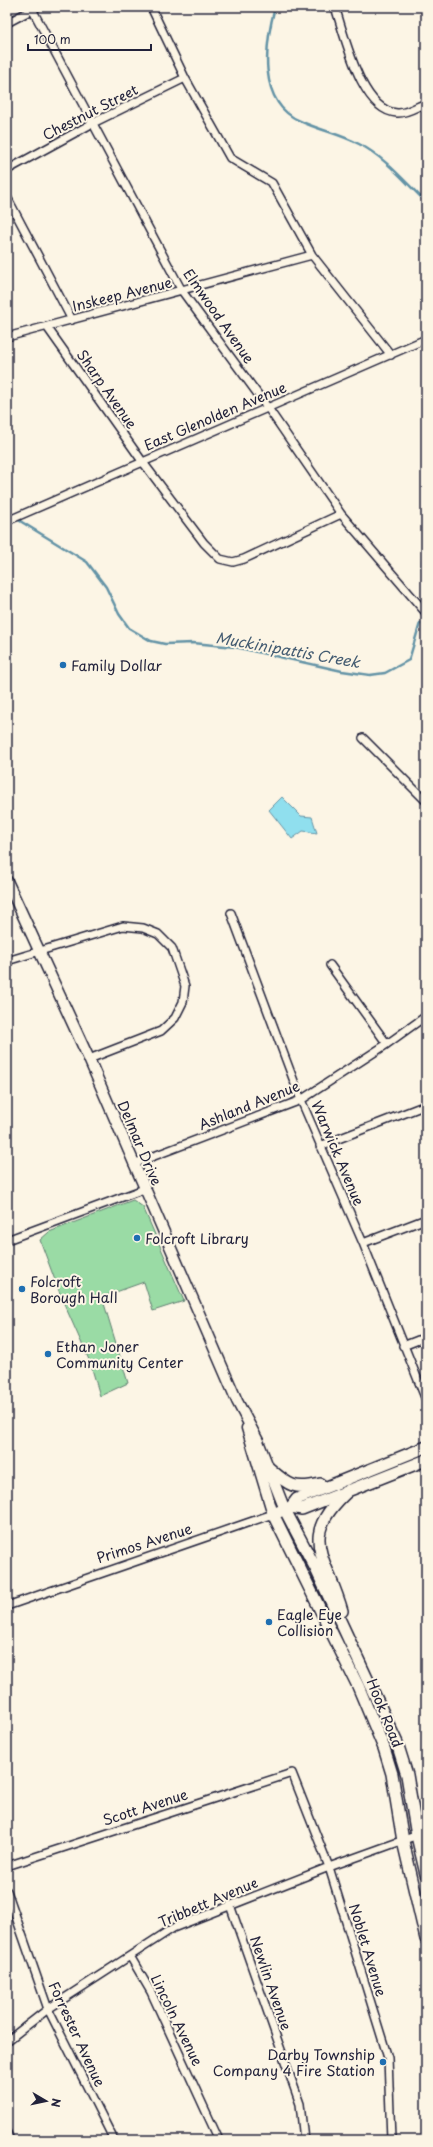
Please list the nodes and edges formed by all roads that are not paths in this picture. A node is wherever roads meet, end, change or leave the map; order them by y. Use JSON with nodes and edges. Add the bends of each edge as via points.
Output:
{"nodes":[{"id":1,"x":151,"y":7,"type":"edge"},
{"id":2,"x":336,"y":7,"type":"edge"},
{"id":3,"x":33,"y":8,"type":"edge"},
{"id":4,"x":7,"y":23,"type":"edge"},
{"id":5,"x":185,"y":78,"type":"junction"},
{"id":6,"x":426,"y":103,"type":"edge"},
{"id":7,"x":94,"y":123,"type":"junction"},
{"id":8,"x":7,"y":170,"type":"edge"},
{"id":9,"x":7,"y":197,"type":"edge"},
{"id":10,"x":312,"y":255,"type":"junction"},
{"id":11,"x":182,"y":291,"type":"junction"},
{"id":12,"x":72,"y":320,"type":"junction"},
{"id":13,"x":47,"y":327,"type":"junction"},
{"id":14,"x":7,"y":337,"type":"edge"},
{"id":15,"x":426,"y":339,"type":"edge"},
{"id":16,"x":391,"y":355,"type":"junction"},
{"id":17,"x":268,"y":408,"type":"junction"},
{"id":18,"x":142,"y":461,"type":"junction"},
{"id":19,"x":341,"y":514,"type":"junction"},
{"id":20,"x":7,"y":521,"type":"edge"},
{"id":21,"x":426,"y":613,"type":"edge"},
{"id":22,"x":363,"y":738,"type":"dead end"},
{"id":23,"x":426,"y":801,"type":"edge"},
{"id":24,"x":7,"y":881,"type":"edge"},
{"id":25,"x":231,"y":913,"type":"dead end"},
{"id":26,"x":39,"y":950,"type":"junction"},
{"id":27,"x":7,"y":961,"type":"edge"},
{"id":28,"x":330,"y":964,"type":"dead end"},
{"id":29,"x":426,"y":1016,"type":"edge"},
{"id":30,"x":387,"y":1044,"type":"junction"},
{"id":31,"x":89,"y":1059,"type":"junction"},
{"id":32,"x":301,"y":1100,"type":"junction"},
{"id":33,"x":426,"y":1105,"type":"edge"},
{"id":34,"x":320,"y":1146,"type":"junction"},
{"id":35,"x":133,"y":1164,"type":"junction"},
{"id":36,"x":144,"y":1189,"type":"junction"},
{"id":37,"x":426,"y":1219,"type":"edge"},
{"id":38,"x":7,"y":1240,"type":"edge"},
{"id":39,"x":363,"y":1243,"type":"junction"},
{"id":40,"x":426,"y":1337,"type":"edge"},
{"id":41,"x":403,"y":1346,"type":"junction"},
{"id":42,"x":426,"y":1400,"type":"edge"},
{"id":43,"x":244,"y":1417,"type":"junction"},
{"id":44,"x":426,"y":1447,"type":"edge"},
{"id":45,"x":426,"y":1460,"type":"edge"},
{"id":46,"x":270,"y":1469,"type":"junction"},
{"id":47,"x":344,"y":1479,"type":"junction"},
{"id":48,"x":349,"y":1490,"type":"junction"},
{"id":49,"x":288,"y":1508,"type":"junction"},
{"id":50,"x":273,"y":1514,"type":"junction"},
{"id":51,"x":7,"y":1606,"type":"edge"},
{"id":52,"x":345,"y":1631,"type":"junction"},
{"id":53,"x":292,"y":1773,"type":"joint"},
{"id":54,"x":422,"y":1834,"type":"edge"},
{"id":55,"x":403,"y":1841,"type":"junction"},
{"id":56,"x":7,"y":1866,"type":"edge"},
{"id":57,"x":329,"y":1867,"type":"junction"},
{"id":58,"x":426,"y":1874,"type":"edge"},
{"id":59,"x":7,"y":1891,"type":"edge"},
{"id":60,"x":230,"y":1905,"type":"junction"},
{"id":61,"x":426,"y":1939,"type":"edge"},
{"id":62,"x":130,"y":1956,"type":"junction"},
{"id":63,"x":48,"y":2009,"type":"junction"},
{"id":64,"x":7,"y":2041,"type":"edge"},
{"id":65,"x":7,"y":2133,"type":"edge"},
{"id":66,"x":10,"y":2140,"type":"edge"},
{"id":67,"x":114,"y":2140,"type":"edge"},
{"id":68,"x":219,"y":2140,"type":"edge"},
{"id":69,"x":304,"y":2140,"type":"edge"},
{"id":70,"x":390,"y":2140,"type":"edge"}],
"edges":[{"from":1,"to":5,"type":"street"},
{"from":2,"to":6,"type":"street","via":[[360,77],[367,92],[377,103],[389,112],[399,114]]},
{"from":3,"to":4,"type":"street"},
{"from":3,"to":7,"type":"street","name":"Elmwood Avenue"},
{"from":5,"to":7,"type":"street","name":"Chestnut Street"},
{"from":5,"to":10,"type":"street","via":[[230,158],[272,183]]},
{"from":7,"to":8,"type":"street","name":"Chestnut Street"},
{"from":7,"to":11,"type":"street","name":"Elmwood Avenue"},
{"from":9,"to":12,"type":"street"},
{"from":10,"to":11,"type":"street","name":"Inskeep Avenue"},
{"from":10,"to":16,"type":"street"},
{"from":11,"to":12,"type":"street","name":"Inskeep Avenue"},
{"from":11,"to":17,"type":"street","name":"Elmwood Avenue"},
{"from":12,"to":13,"type":"street","name":"Inskeep Avenue"},
{"from":13,"to":14,"type":"street","name":"Inskeep Avenue"},
{"from":13,"to":18,"type":"street","name":"Sharp Avenue"},
{"from":15,"to":16,"type":"street","name":"East Glenolden Avenue"},
{"from":16,"to":17,"type":"street","name":"East Glenolden Avenue"},
{"from":17,"to":18,"type":"street","name":"East Glenolden Avenue"},
{"from":17,"to":19,"type":"street","name":"Elmwood Avenue"},
{"from":18,"to":19,"type":"street","name":"Sharp Avenue","via":[[204,543],[220,559],[233,562],[244,559]]},
{"from":18,"to":20,"type":"street","name":"East Glenolden Avenue"},
{"from":19,"to":21,"type":"street","name":"Elmwood Avenue"},
{"from":22,"to":23,"type":"street"},
{"from":24,"to":26,"type":"street","name":"Delmar Drive"},
{"from":25,"to":32,"type":"street","name":"Warwick Avenue"},
{"from":26,"to":27,"type":"street"},
{"from":26,"to":31,"type":"street","name":"Delmar Drive"},
{"from":26,"to":31,"type":"street","via":[[123,926],[143,928],[158,934],[172,948],[185,986],[183,1002],[176,1018],[162,1031]]},
{"from":28,"to":30,"type":"street"},
{"from":29,"to":30,"type":"street","name":"Ashland Avenue"},
{"from":30,"to":32,"type":"street","name":"Ashland Avenue"},
{"from":31,"to":35,"type":"street","name":"Delmar Drive"},
{"from":32,"to":34,"type":"street","name":"Warwick Avenue"},
{"from":32,"to":35,"type":"street","name":"Ashland Avenue"},
{"from":33,"to":34,"type":"street"},
{"from":34,"to":39,"type":"street","name":"Warwick Avenue"},
{"from":35,"to":36,"type":"street","name":"Delmar Drive"},
{"from":36,"to":38,"type":"street"},
{"from":36,"to":43,"type":"street","name":"Delmar Drive"},
{"from":37,"to":39,"type":"street"},
{"from":39,"to":41,"type":"street","name":"Warwick Avenue"},
{"from":40,"to":41,"type":"street"},
{"from":41,"to":42,"type":"street","name":"Warwick Avenue"},
{"from":43,"to":46,"type":"street","name":"Delmar Drive"},
{"from":43,"to":50,"type":"street","name":"Delmar Drive"},
{"from":44,"to":47,"type":"main road","name":"Primos Avenue"},
{"from":45,"to":48,"type":"main road","name":"Primos Avenue"},
{"from":46,"to":47,"type":"main road","via":[[283,1481],[297,1488]]},
{"from":46,"to":49,"type":"street","name":"Delmar Drive"},
{"from":47,"to":49,"type":"main road","name":"Primos Avenue","via":[[297,1499]]},
{"from":48,"to":49,"type":"main road","name":"Primos Avenue","via":[[302,1509]]},
{"from":48,"to":52,"type":"main road","via":[[323,1519],[318,1541],[337,1594]]},
{"from":49,"to":50,"type":"main road","name":"Primos Avenue"},
{"from":49,"to":52,"type":"main road","name":"Hook Road"},
{"from":50,"to":51,"type":"street","name":"Primos Avenue"},
{"from":50,"to":55,"type":"main road","name":"Hook Road","via":[[353,1676],[384,1748],[392,1774]]},
{"from":52,"to":54,"type":"main road","name":"Hook Road","via":[[397,1743]]},
{"from":53,"to":56,"type":"street","name":"Scott Avenue"},
{"from":53,"to":57,"type":"street","name":"Noblet Avenue"},
{"from":54,"to":55,"type":"street","name":"Tribbett Avenue"},
{"from":54,"to":58,"type":"main road","name":"Hook Road"},
{"from":55,"to":57,"type":"street","name":"Tribbett Avenue"},
{"from":55,"to":61,"type":"main road","name":"Hook Road"},
{"from":57,"to":60,"type":"street","name":"Tribbett Avenue"},
{"from":57,"to":70,"type":"street","name":"Noblet Avenue","via":[[388,2058]]},
{"from":59,"to":63,"type":"street","name":"Forrester Avenue"},
{"from":60,"to":62,"type":"street","name":"Tribbett Avenue","via":[[173,1928]]},
{"from":60,"to":69,"type":"street","name":"Newlin Avenue","via":[[300,2104]]},
{"from":62,"to":63,"type":"street","name":"Tribbett Avenue"},
{"from":62,"to":68,"type":"street","name":"Lincoln Avenue","via":[[151,1992]]},
{"from":63,"to":64,"type":"street","name":"Tribbett Avenue"},
{"from":63,"to":67,"type":"street","name":"Forrester Avenue"},
{"from":65,"to":66,"type":"street"}]}
